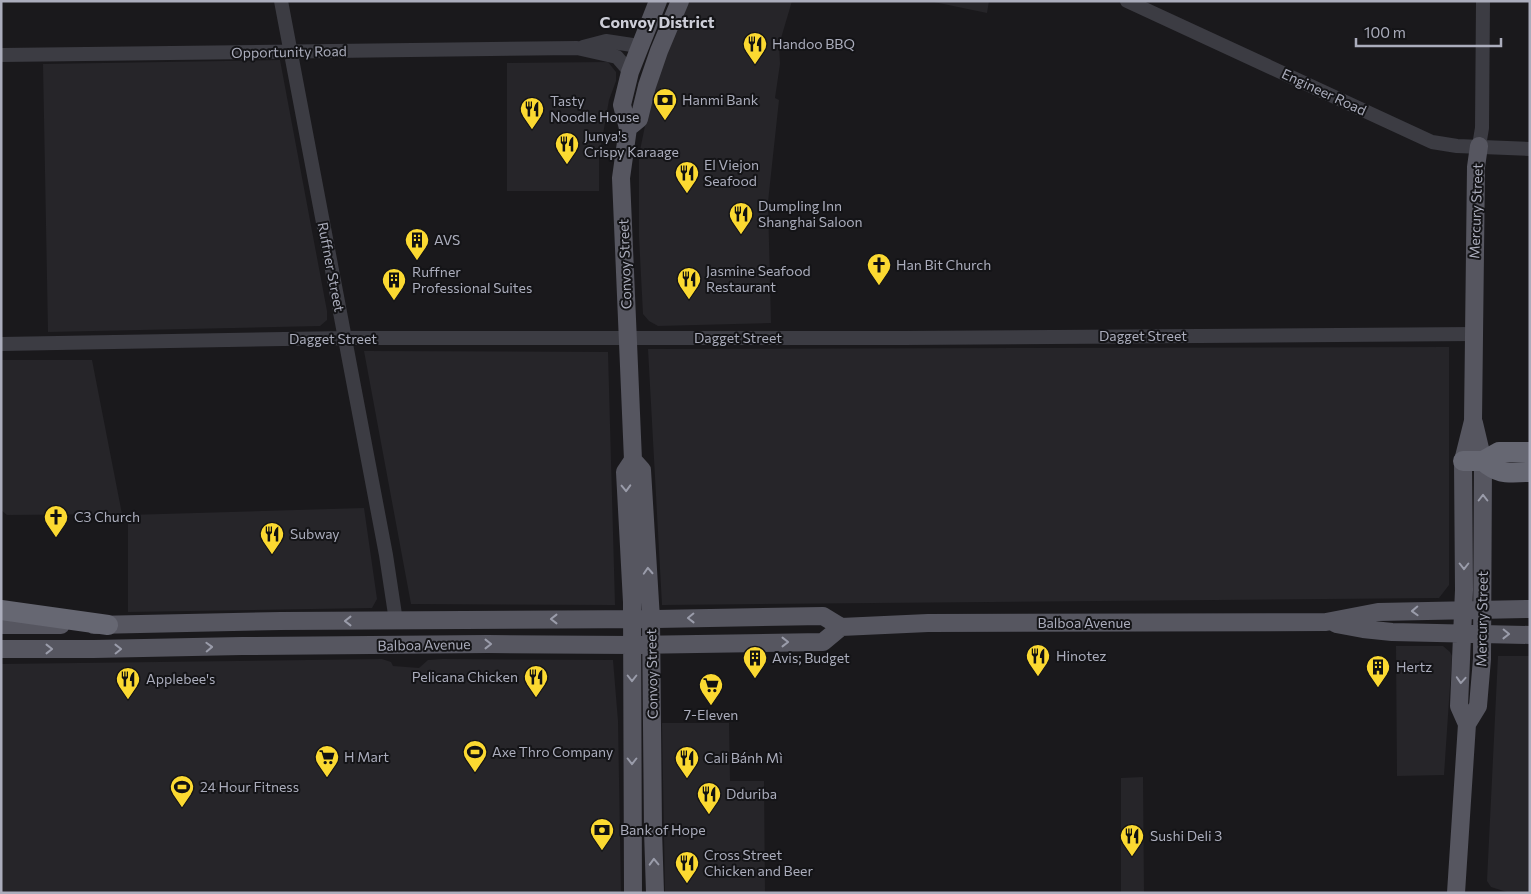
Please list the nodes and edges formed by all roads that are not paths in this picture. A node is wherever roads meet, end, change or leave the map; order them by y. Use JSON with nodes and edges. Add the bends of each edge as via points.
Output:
{"nodes":[{"id":1,"x":281,"y":1,"type":"edge"},
{"id":2,"x":658,"y":1,"type":"edge"},
{"id":3,"x":680,"y":1,"type":"edge"},
{"id":4,"x":1128,"y":1,"type":"edge"},
{"id":5,"x":1483,"y":1,"type":"edge"},
{"id":6,"x":640,"y":46,"type":"junction"},
{"id":7,"x":577,"y":48,"type":"junction"},
{"id":8,"x":291,"y":52,"type":"junction"},
{"id":9,"x":1,"y":55,"type":"edge"},
{"id":10,"x":630,"y":72,"type":"junction"},
{"id":11,"x":634,"y":123,"type":"junction"},
{"id":12,"x":1479,"y":146,"type":"junction"},
{"id":13,"x":1530,"y":149,"type":"edge"},
{"id":14,"x":1475,"y":334,"type":"junction"},
{"id":15,"x":344,"y":338,"type":"junction"},
{"id":16,"x":629,"y":338,"type":"junction"},
{"id":17,"x":1,"y":344,"type":"edge"},
{"id":18,"x":1473,"y":421,"type":"junction"},
{"id":19,"x":1530,"y":452,"type":"edge"},
{"id":20,"x":633,"y":460,"type":"junction"},
{"id":21,"x":1463,"y":461,"type":"junction"},
{"id":22,"x":1483,"y":461,"type":"junction"},
{"id":23,"x":1530,"y":472,"type":"edge"},
{"id":24,"x":1483,"y":609,"type":"junction"},
{"id":25,"x":1530,"y":609,"type":"edge"},
{"id":26,"x":1,"y":610,"type":"edge"},
{"id":27,"x":1464,"y":610,"type":"junction"},
{"id":28,"x":500,"y":619,"type":"junction"},
{"id":29,"x":632,"y":619,"type":"junction"},
{"id":30,"x":651,"y":619,"type":"junction"},
{"id":31,"x":396,"y":621,"type":"junction"},
{"id":32,"x":1326,"y":622,"type":"junction"},
{"id":33,"x":1,"y":625,"type":"edge"},
{"id":34,"x":108,"y":625,"type":"junction"},
{"id":35,"x":841,"y":627,"type":"junction"},
{"id":36,"x":1463,"y":633,"type":"junction"},
{"id":37,"x":1482,"y":634,"type":"junction"},
{"id":38,"x":1530,"y":634,"type":"edge"},
{"id":39,"x":652,"y":644,"type":"junction"},
{"id":40,"x":404,"y":645,"type":"junction"},
{"id":41,"x":631,"y":645,"type":"junction"},
{"id":42,"x":242,"y":646,"type":"junction"},
{"id":43,"x":1,"y":649,"type":"edge"},
{"id":44,"x":1467,"y":724,"type":"junction"},
{"id":45,"x":633,"y":893,"type":"edge"},
{"id":46,"x":655,"y":893,"type":"edge"},
{"id":47,"x":1456,"y":893,"type":"edge"}],
"edges":[{"from":1,"to":8,"type":"street","name":"Ruffner Street"},
{"from":2,"to":6,"type":"main road","name":"Convoy Street"},
{"from":3,"to":11,"type":"main road","name":"Convoy Street"},
{"from":4,"to":12,"type":"street","name":"Engineer Road","via":[[1432,142]]},
{"from":5,"to":12,"type":"street","name":"Mercury Street","via":[[1482,128]]},
{"from":6,"to":7,"type":"street","via":[[606,41]]},
{"from":6,"to":10,"type":"main road","name":"Convoy Street"},
{"from":6,"to":11,"type":"main road","via":[[646,49],[647,57],[631,110]]},
{"from":7,"to":8,"type":"street","name":"Opportunity Road"},
{"from":7,"to":10,"type":"street","via":[[617,57]]},
{"from":8,"to":9,"type":"street","name":"Opportunity Road"},
{"from":8,"to":15,"type":"street","name":"Ruffner Street"},
{"from":10,"to":11,"type":"main road","name":"Convoy Street","via":[[622,106]]},
{"from":11,"to":16,"type":"main road","name":"Convoy Street","via":[[622,178]]},
{"from":12,"to":13,"type":"street","name":"Engineer Road"},
{"from":12,"to":14,"type":"main road","name":"Mercury Street","via":[[1476,167]]},
{"from":14,"to":16,"type":"street","name":"Dagget Street"},
{"from":14,"to":18,"type":"main road","name":"Mercury Street"},
{"from":15,"to":16,"type":"street","name":"Dagget Street"},
{"from":15,"to":17,"type":"street","name":"Dagget Street"},
{"from":15,"to":31,"type":"street","name":"Ruffner Street"},
{"from":16,"to":20,"type":"main road","name":"Convoy Street"},
{"from":18,"to":21,"type":"main road","name":"Mercury Street"},
{"from":18,"to":22,"type":"main road","name":"Mercury Street"},
{"from":19,"to":22,"type":"highway","via":[[1499,452]]},
{"from":20,"to":29,"type":"main road","name":"Convoy Street","one_way":true,"via":[[625,472]]},
{"from":30,"to":20,"type":"main road","name":"Convoy Street","one_way":true,"via":[[642,470]]},
{"from":21,"to":22,"type":"highway"},
{"from":21,"to":27,"type":"main road","name":"Mercury Street","one_way":true},
{"from":22,"to":23,"type":"highway","via":[[1501,472]]},
{"from":24,"to":22,"type":"main road","name":"Mercury Street","one_way":true},
{"from":24,"to":25,"type":"main road","name":"Balboa Avenue"},
{"from":24,"to":27,"type":"main road","name":"Balboa Avenue"},
{"from":24,"to":37,"type":"main road","name":"Mercury Street"},
{"from":26,"to":34,"type":"highway"},
{"from":27,"to":32,"type":"main road","name":"Balboa Avenue","one_way":true,"via":[[1378,612]]},
{"from":27,"to":36,"type":"main road","name":"Mercury Street"},
{"from":29,"to":28,"type":"main road","name":"Balboa Avenue","one_way":true},
{"from":28,"to":31,"type":"main road","name":"Balboa Avenue"},
{"from":28,"to":40,"type":"main road","via":[[480,631],[412,634]]},
{"from":29,"to":30,"type":"main road","name":"Balboa Avenue"},
{"from":29,"to":41,"type":"main road","name":"Convoy Street"},
{"from":35,"to":30,"type":"main road","name":"Balboa Avenue","one_way":true,"via":[[823,616]]},
{"from":30,"to":39,"type":"main road","name":"Convoy Street"},
{"from":31,"to":34,"type":"main road","name":"Balboa Avenue","one_way":true},
{"from":31,"to":42,"type":"main road","via":[[394,631],[385,634],[278,636]]},
{"from":32,"to":35,"type":"main road","name":"Balboa Avenue","via":[[928,623]]},
{"from":32,"to":36,"type":"main road","name":"Balboa Avenue","via":[[1377,631]]},
{"from":33,"to":34,"type":"main road","name":"Balboa Avenue"},
{"from":39,"to":35,"type":"main road","name":"Balboa Avenue","one_way":true,"via":[[823,642]]},
{"from":36,"to":37,"type":"main road","name":"Balboa Avenue"},
{"from":36,"to":44,"type":"main road","name":"Mercury Street","one_way":true,"via":[[1459,706]]},
{"from":37,"to":38,"type":"main road","name":"Balboa Avenue","one_way":true},
{"from":37,"to":44,"type":"main road","name":"Mercury Street","via":[[1478,706]]},
{"from":39,"to":41,"type":"main road","name":"Balboa Avenue"},
{"from":46,"to":39,"type":"main road","name":"Convoy Street","one_way":true},
{"from":40,"to":41,"type":"main road","name":"Balboa Avenue","one_way":true},
{"from":40,"to":42,"type":"main road","name":"Balboa Avenue"},
{"from":41,"to":45,"type":"main road","name":"Convoy Street","one_way":true},
{"from":43,"to":42,"type":"main road","name":"Balboa Avenue","one_way":true},
{"from":44,"to":47,"type":"main road","name":"Mercury Street"}]}
